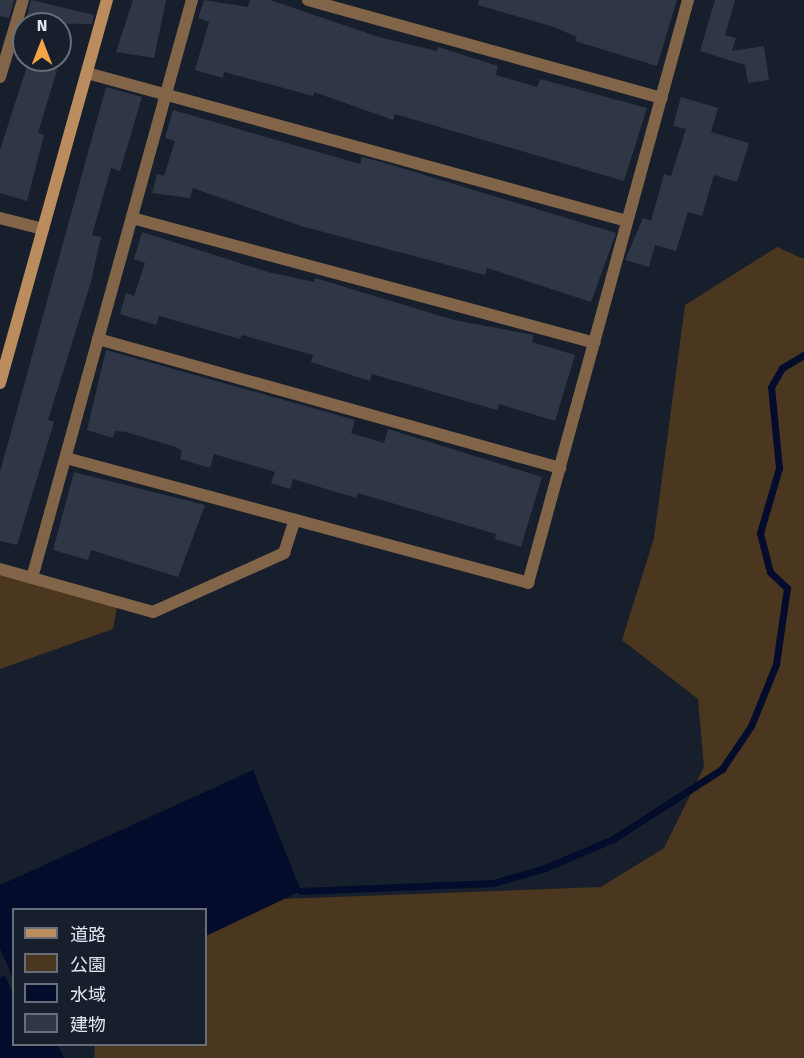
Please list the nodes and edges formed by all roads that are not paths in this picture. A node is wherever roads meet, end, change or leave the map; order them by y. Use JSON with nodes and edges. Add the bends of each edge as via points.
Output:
{"nodes":[{"id":1,"x":23,"y":0,"type":"edge"},
{"id":2,"x":107,"y":0,"type":"edge"},
{"id":3,"x":192,"y":0,"type":"edge"},
{"id":4,"x":308,"y":0,"type":"edge"},
{"id":5,"x":688,"y":0,"type":"edge"},
{"id":6,"x":87,"y":73,"type":"junction"},
{"id":7,"x":0,"y":77,"type":"edge"},
{"id":8,"x":164,"y":96,"type":"junction"},
{"id":9,"x":662,"y":98,"type":"junction"},
{"id":10,"x":0,"y":218,"type":"edge"},
{"id":11,"x":132,"y":218,"type":"junction"},
{"id":12,"x":627,"y":221,"type":"junction"},
{"id":13,"x":43,"y":229,"type":"junction"},
{"id":14,"x":98,"y":339,"type":"junction"},
{"id":15,"x":594,"y":343,"type":"junction"},
{"id":16,"x":0,"y":383,"type":"edge"},
{"id":17,"x":66,"y":458,"type":"junction"},
{"id":18,"x":560,"y":468,"type":"junction"},
{"id":19,"x":295,"y":520,"type":"junction"},
{"id":20,"x":0,"y":569,"type":"edge"},
{"id":21,"x":32,"y":578,"type":"junction"}],
"edges":[{"from":1,"to":7,"type":"street"},
{"from":2,"to":6,"type":"street"},
{"from":3,"to":8,"type":"street"},
{"from":4,"to":9,"type":"street"},
{"from":5,"to":9,"type":"street"},
{"from":6,"to":8,"type":"street"},
{"from":6,"to":13,"type":"street"},
{"from":8,"to":11,"type":"street"},
{"from":8,"to":12,"type":"street"},
{"from":9,"to":12,"type":"street"},
{"from":10,"to":13,"type":"street"},
{"from":11,"to":14,"type":"street"},
{"from":11,"to":15,"type":"street"},
{"from":12,"to":15,"type":"street"},
{"from":13,"to":16,"type":"street"},
{"from":14,"to":17,"type":"street"},
{"from":14,"to":18,"type":"street"},
{"from":15,"to":18,"type":"street"},
{"from":17,"to":19,"type":"street"},
{"from":17,"to":21,"type":"street"},
{"from":18,"to":19,"type":"street","via":[[528,584]]},
{"from":19,"to":21,"type":"street","via":[[284,553],[153,612]]},
{"from":20,"to":21,"type":"street"}]}
